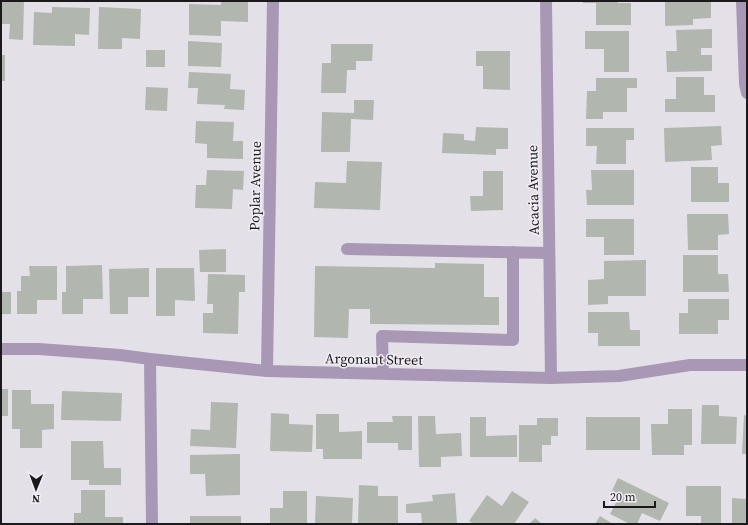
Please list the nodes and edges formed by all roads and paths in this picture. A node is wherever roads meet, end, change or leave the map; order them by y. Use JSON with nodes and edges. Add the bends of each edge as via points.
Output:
{"nodes":[{"id":1,"x":273,"y":1,"type":"edge"},
{"id":2,"x":546,"y":1,"type":"edge"},
{"id":3,"x":742,"y":1,"type":"edge"},
{"id":4,"x":747,"y":93,"type":"edge"},
{"id":5,"x":347,"y":249,"type":"dead end"},
{"id":6,"x":514,"y":252,"type":"junction"},
{"id":7,"x":549,"y":253,"type":"junction"},
{"id":8,"x":1,"y":349,"type":"edge"},
{"id":9,"x":150,"y":359,"type":"junction"},
{"id":10,"x":747,"y":365,"type":"edge"},
{"id":11,"x":267,"y":371,"type":"junction"},
{"id":12,"x":383,"y":374,"type":"junction"},
{"id":13,"x":551,"y":378,"type":"junction"},
{"id":14,"x":152,"y":524,"type":"edge"}],
"edges":[{"from":1,"to":11,"type":"street","name":"Poplar Avenue"},
{"from":2,"to":7,"type":"street","name":"Acacia Avenue"},
{"from":3,"to":4,"type":"street"},
{"from":5,"to":6,"type":"street"},
{"from":6,"to":7,"type":"street"},
{"from":6,"to":12,"type":"street","via":[[513,340],[382,336]]},
{"from":7,"to":13,"type":"street","name":"Acacia Avenue"},
{"from":8,"to":9,"type":"street","name":"Argonaut Street","via":[[39,349]]},
{"from":9,"to":11,"type":"street","name":"Argonaut Street"},
{"from":9,"to":14,"type":"street"},
{"from":10,"to":13,"type":"street","name":"Argonaut Street","via":[[690,365],[619,376]]},
{"from":11,"to":12,"type":"street","name":"Argonaut Street"},
{"from":12,"to":13,"type":"street","name":"Argonaut Street"}]}
